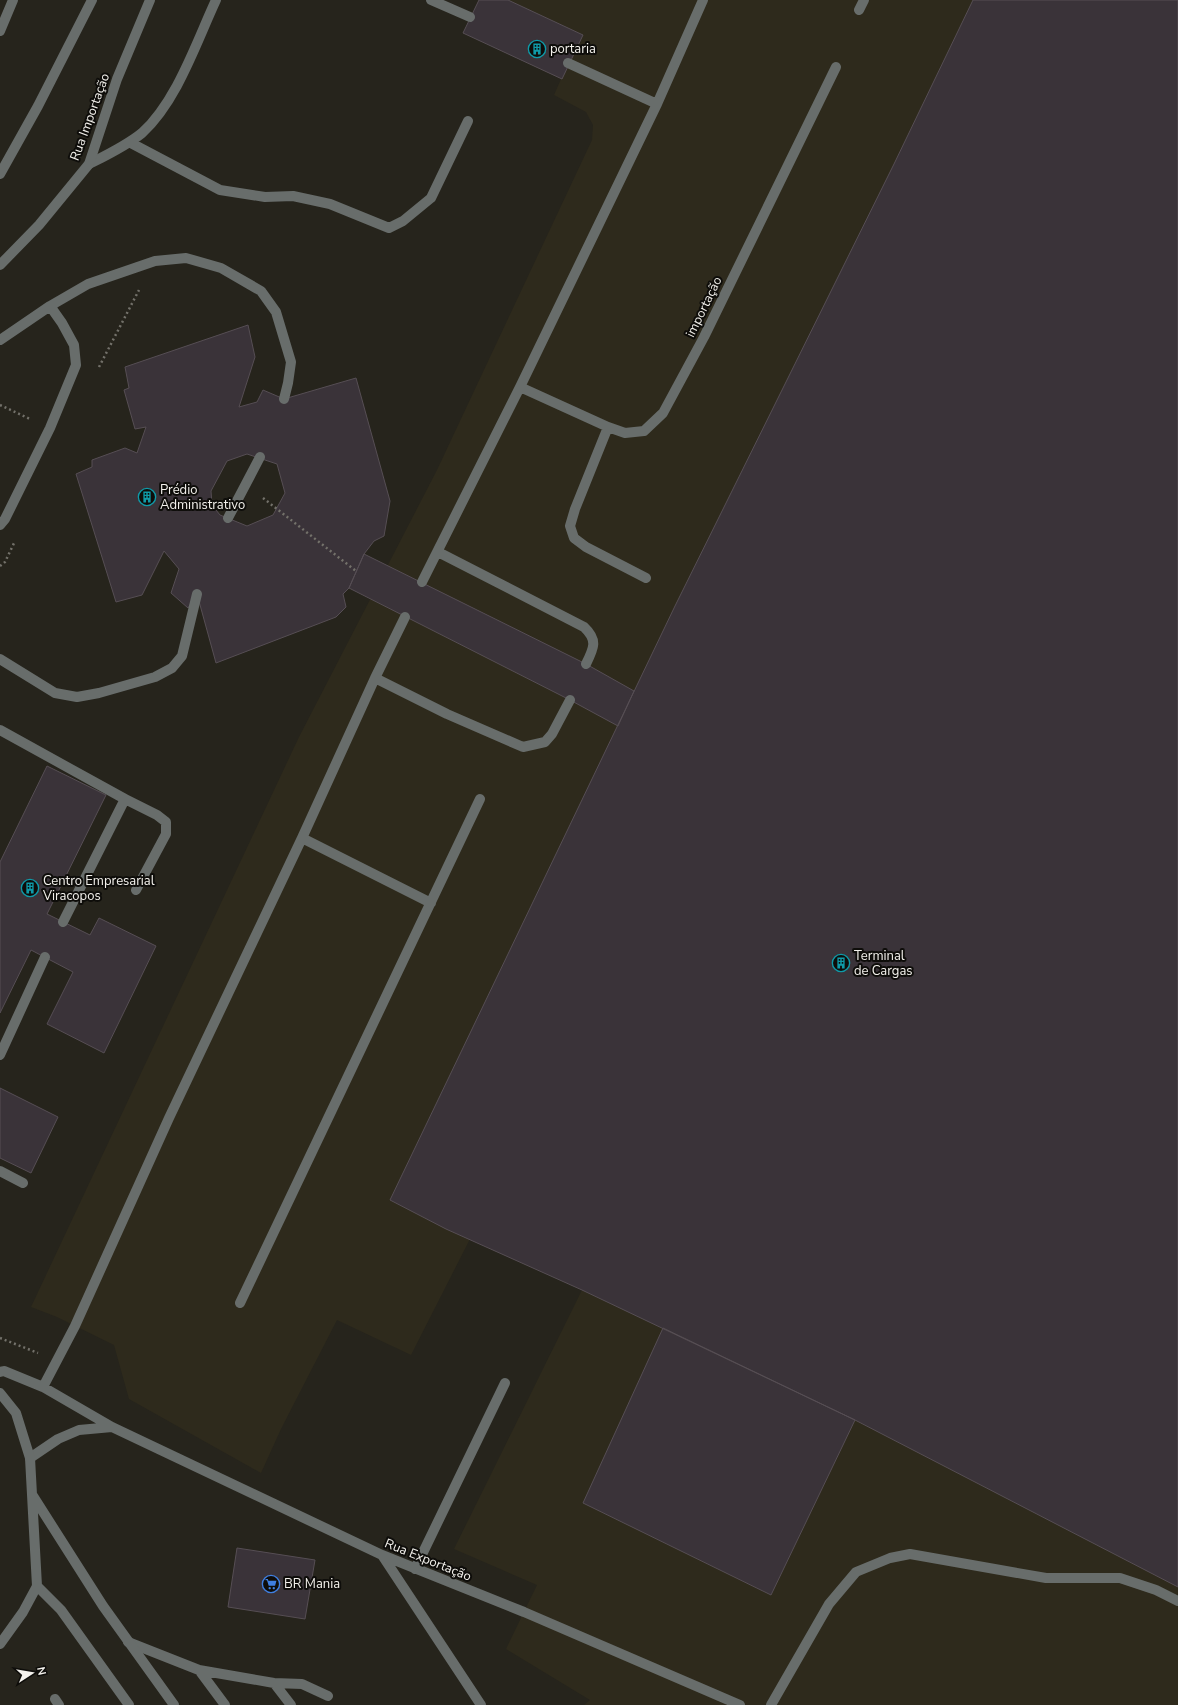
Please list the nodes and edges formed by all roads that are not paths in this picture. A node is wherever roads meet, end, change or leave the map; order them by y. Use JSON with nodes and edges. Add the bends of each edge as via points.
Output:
{"nodes":[{"id":1,"x":13,"y":0,"type":"edge"},
{"id":2,"x":92,"y":0,"type":"edge"},
{"id":3,"x":150,"y":0,"type":"edge"},
{"id":4,"x":216,"y":0,"type":"edge"},
{"id":5,"x":431,"y":0,"type":"edge"},
{"id":6,"x":864,"y":0,"type":"edge"},
{"id":7,"x":700,"y":1,"type":"edge"},
{"id":8,"x":859,"y":10,"type":"dead end"},
{"id":9,"x":470,"y":17,"type":"dead end"},
{"id":10,"x":0,"y":31,"type":"edge"},
{"id":11,"x":568,"y":63,"type":"dead end"},
{"id":12,"x":836,"y":67,"type":"dead end"},
{"id":13,"x":656,"y":104,"type":"junction"},
{"id":14,"x":468,"y":121,"type":"dead end"},
{"id":15,"x":129,"y":142,"type":"junction"},
{"id":16,"x":89,"y":164,"type":"junction"},
{"id":17,"x":0,"y":174,"type":"edge"},
{"id":18,"x":0,"y":265,"type":"edge"},
{"id":19,"x":50,"y":306,"type":"junction"},
{"id":20,"x":0,"y":340,"type":"edge"},
{"id":21,"x":520,"y":386,"type":"junction"},
{"id":22,"x":284,"y":399,"type":"dead end"},
{"id":23,"x":608,"y":427,"type":"junction"},
{"id":24,"x":260,"y":457,"type":"dead end"},
{"id":25,"x":228,"y":518,"type":"dead end"},
{"id":26,"x":0,"y":525,"type":"edge"},
{"id":27,"x":438,"y":552,"type":"junction"},
{"id":28,"x":646,"y":578,"type":"dead end"},
{"id":29,"x":422,"y":582,"type":"dead end"},
{"id":30,"x":197,"y":594,"type":"dead end"},
{"id":31,"x":405,"y":617,"type":"dead end"},
{"id":32,"x":0,"y":659,"type":"edge"},
{"id":33,"x":586,"y":664,"type":"dead end"},
{"id":34,"x":375,"y":678,"type":"junction"},
{"id":35,"x":570,"y":700,"type":"dead end"},
{"id":36,"x":0,"y":730,"type":"edge"},
{"id":37,"x":125,"y":799,"type":"junction"},
{"id":38,"x":480,"y":799,"type":"dead end"},
{"id":39,"x":302,"y":838,"type":"junction"},
{"id":40,"x":136,"y":890,"type":"dead end"},
{"id":41,"x":431,"y":903,"type":"junction"},
{"id":42,"x":63,"y":922,"type":"dead end"},
{"id":43,"x":45,"y":957,"type":"dead end"},
{"id":44,"x":0,"y":1055,"type":"edge"},
{"id":45,"x":0,"y":1171,"type":"edge"},
{"id":46,"x":23,"y":1183,"type":"dead end"},
{"id":47,"x":240,"y":1303,"type":"dead end"},
{"id":48,"x":0,"y":1372,"type":"edge"},
{"id":49,"x":505,"y":1383,"type":"dead end"},
{"id":50,"x":43,"y":1387,"type":"junction"},
{"id":51,"x":0,"y":1393,"type":"edge"},
{"id":52,"x":112,"y":1427,"type":"junction"},
{"id":53,"x":30,"y":1458,"type":"junction"},
{"id":54,"x":33,"y":1495,"type":"junction"},
{"id":55,"x":382,"y":1556,"type":"junction"},
{"id":56,"x":415,"y":1569,"type":"junction"},
{"id":57,"x":37,"y":1586,"type":"junction"},
{"id":58,"x":1178,"y":1601,"type":"edge"},
{"id":59,"x":128,"y":1642,"type":"junction"},
{"id":60,"x":0,"y":1644,"type":"edge"},
{"id":61,"x":199,"y":1670,"type":"junction"},
{"id":62,"x":274,"y":1683,"type":"junction"},
{"id":63,"x":328,"y":1696,"type":"dead end"},
{"id":64,"x":129,"y":1705,"type":"edge"},
{"id":65,"x":174,"y":1705,"type":"edge"},
{"id":66,"x":225,"y":1705,"type":"edge"},
{"id":67,"x":291,"y":1705,"type":"edge"},
{"id":68,"x":481,"y":1705,"type":"edge"},
{"id":69,"x":740,"y":1705,"type":"edge"},
{"id":70,"x":771,"y":1705,"type":"edge"}],
"edges":[{"from":1,"to":10,"type":"street"},
{"from":2,"to":17,"type":"street"},
{"from":3,"to":16,"type":"street","name":"Rua Importação","via":[[117,79]]},
{"from":4,"to":15,"type":"street","via":[[179,80],[160,114]]},
{"from":5,"to":9,"type":"street"},
{"from":6,"to":8,"type":"street"},
{"from":7,"to":13,"type":"street"},
{"from":11,"to":13,"type":"street"},
{"from":12,"to":23,"type":"street","name":"importação","via":[[704,337],[663,413],[644,431],[625,433]]},
{"from":13,"to":21,"type":"street"},
{"from":14,"to":15,"type":"street","via":[[431,198],[403,221],[390,228],[330,204],[293,196],[265,197],[220,190]]},
{"from":15,"to":16,"type":"street"},
{"from":16,"to":18,"type":"street","name":"Rua Importação","via":[[39,225]]},
{"from":19,"to":20,"type":"street"},
{"from":19,"to":22,"type":"street","via":[[88,284],[155,261],[186,258],[221,268],[261,291],[276,312],[291,362]]},
{"from":19,"to":26,"type":"street","via":[[74,345],[76,365],[50,428]]},
{"from":21,"to":23,"type":"street","name":"importação"},
{"from":21,"to":27,"type":"street"},
{"from":23,"to":28,"type":"street","via":[[574,509],[570,526],[574,538],[586,547]]},
{"from":24,"to":25,"type":"street"},
{"from":27,"to":29,"type":"street"},
{"from":27,"to":33,"type":"street","via":[[584,627],[594,642]]},
{"from":30,"to":32,"type":"street","via":[[182,656],[172,668],[155,677],[78,697],[56,693]]},
{"from":31,"to":34,"type":"street"},
{"from":34,"to":35,"type":"street","via":[[447,714],[523,747],[545,742]]},
{"from":34,"to":39,"type":"street"},
{"from":36,"to":37,"type":"street"},
{"from":37,"to":40,"type":"street","via":[[157,815],[167,826],[166,834]]},
{"from":37,"to":42,"type":"street"},
{"from":38,"to":41,"type":"street"},
{"from":39,"to":41,"type":"street"},
{"from":39,"to":50,"type":"street","via":[[169,1118],[75,1326]]},
{"from":41,"to":47,"type":"street"},
{"from":43,"to":44,"type":"street"},
{"from":45,"to":46,"type":"street"},
{"from":48,"to":50,"type":"street","name":"Rua Exportação"},
{"from":49,"to":56,"type":"street"},
{"from":50,"to":52,"type":"street","name":"Rua Exportação"},
{"from":51,"to":53,"type":"street","via":[[16,1413]]},
{"from":52,"to":53,"type":"street","via":[[79,1430],[58,1439]]},
{"from":52,"to":55,"type":"street","name":"Rua Exportação"},
{"from":53,"to":54,"type":"street"},
{"from":54,"to":57,"type":"street"},
{"from":54,"to":59,"type":"street"},
{"from":55,"to":56,"type":"street","name":"Rua Exportação"},
{"from":55,"to":68,"type":"street"},
{"from":56,"to":69,"type":"street","name":"Rua Exportação","via":[[524,1612]]},
{"from":57,"to":60,"type":"street","via":[[23,1612]]},
{"from":57,"to":64,"type":"street","via":[[61,1610]]},
{"from":58,"to":70,"type":"street","via":[[1156,1590],[1120,1578],[1046,1578],[910,1554],[890,1558],[856,1572],[829,1604]]},
{"from":59,"to":61,"type":"street"},
{"from":59,"to":65,"type":"street"},
{"from":61,"to":62,"type":"street"},
{"from":61,"to":66,"type":"street"},
{"from":62,"to":63,"type":"street","via":[[302,1684]]},
{"from":62,"to":67,"type":"street"}]}
